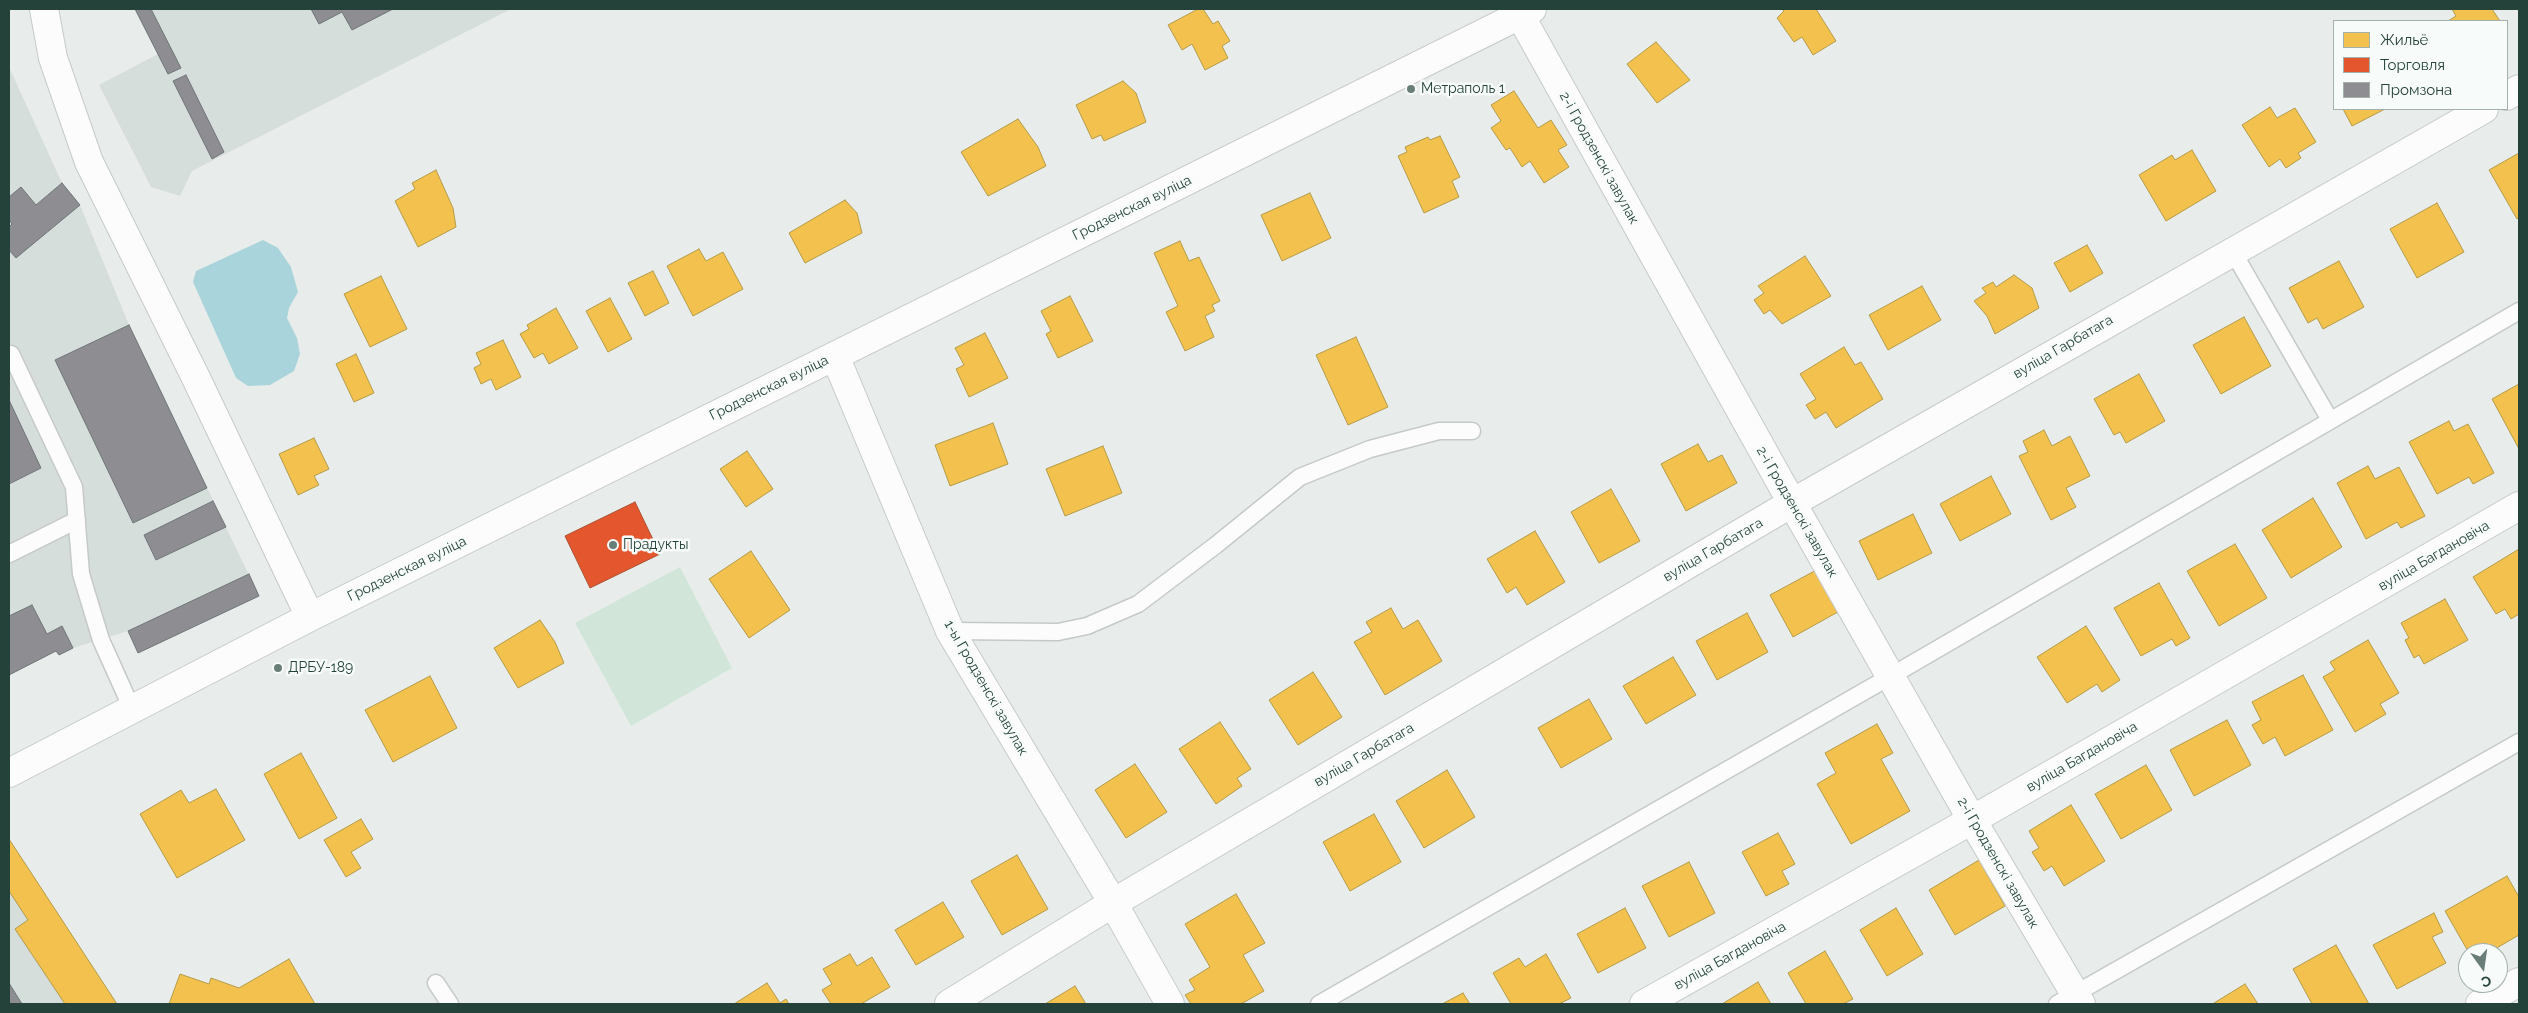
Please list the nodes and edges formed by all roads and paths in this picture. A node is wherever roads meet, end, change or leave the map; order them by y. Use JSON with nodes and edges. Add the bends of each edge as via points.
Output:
{"nodes":[{"id":1,"x":44,"y":9,"type":"edge"},
{"id":2,"x":1526,"y":12,"type":"edge"},
{"id":3,"x":2519,"y":89,"type":"edge"},
{"id":4,"x":2508,"y":95,"type":"edge"},
{"id":5,"x":2482,"y":110,"type":"edge"},
{"id":6,"x":2232,"y":250,"type":"junction"},
{"id":7,"x":2519,"y":311,"type":"edge"},
{"id":8,"x":9,"y":355,"type":"edge"},
{"id":9,"x":835,"y":356,"type":"junction"},
{"id":10,"x":2330,"y":420,"type":"junction"},
{"id":11,"x":1472,"y":431,"type":"dead end"},
{"id":12,"x":1792,"y":503,"type":"junction"},
{"id":13,"x":2519,"y":506,"type":"edge"},
{"id":14,"x":77,"y":520,"type":"junction"},
{"id":15,"x":9,"y":554,"type":"edge"},
{"id":16,"x":310,"y":617,"type":"junction"},
{"id":17,"x":950,"y":631,"type":"junction"},
{"id":18,"x":1891,"y":676,"type":"junction"},
{"id":19,"x":132,"y":709,"type":"junction"},
{"id":20,"x":2519,"y":742,"type":"edge"},
{"id":21,"x":9,"y":773,"type":"edge"},
{"id":22,"x":1972,"y":820,"type":"junction"},
{"id":23,"x":1113,"y":902,"type":"junction"},
{"id":24,"x":2519,"y":982,"type":"edge"},
{"id":25,"x":436,"y":983,"type":"dead end"},
{"id":26,"x":2071,"y":1001,"type":"edge"},
{"id":27,"x":450,"y":1004,"type":"edge"},
{"id":28,"x":949,"y":1004,"type":"edge"},
{"id":29,"x":1170,"y":1004,"type":"edge"},
{"id":30,"x":1319,"y":1004,"type":"edge"},
{"id":31,"x":1644,"y":1004,"type":"edge"},
{"id":32,"x":2480,"y":1004,"type":"edge"}],
"edges":[{"from":1,"to":16,"type":"street","via":[[54,58],[89,162]]},
{"from":2,"to":9,"type":"street","name":"Гродзенская вуліца"},
{"from":2,"to":12,"type":"street","name":"2-і Гродзенскі завулак"},
{"from":3,"to":4,"type":"street"},
{"from":5,"to":6,"type":"street","name":"вуліца Гарбатага"},
{"from":6,"to":10,"type":"lane"},
{"from":6,"to":12,"type":"street","name":"вуліца Гарбатага"},
{"from":7,"to":10,"type":"lane"},
{"from":8,"to":14,"type":"lane","via":[[74,488]]},
{"from":9,"to":16,"type":"street","name":"Гродзенская вуліца"},
{"from":9,"to":17,"type":"street","name":"1-ы Гродзенскі завулак"},
{"from":10,"to":18,"type":"lane"},
{"from":11,"to":17,"type":"lane","via":[[1439,430],[1370,448],[1300,477],[1138,604],[1088,626],[1058,632]]},
{"from":12,"to":18,"type":"street","name":"2-і Гродзенскі завулак"},
{"from":12,"to":23,"type":"street","name":"вуліца Гарбатага"},
{"from":13,"to":22,"type":"street","name":"вуліца Багдановіча"},
{"from":14,"to":15,"type":"lane"},
{"from":14,"to":19,"type":"lane","via":[[81,574],[100,640]]},
{"from":16,"to":19,"type":"street","name":"Гродзенская вуліца"},
{"from":17,"to":23,"type":"street","name":"1-ы Гродзенскі завулак"},
{"from":18,"to":22,"type":"street","name":"2-і Гродзенскі завулак"},
{"from":18,"to":30,"type":"lane"},
{"from":19,"to":21,"type":"street","name":"Гродзенская вуліца"},
{"from":20,"to":26,"type":"lane"},
{"from":22,"to":26,"type":"street","name":"2-і Гродзенскі завулак"},
{"from":22,"to":31,"type":"street","name":"вуліца Багдановіча"},
{"from":23,"to":28,"type":"street","name":"вуліца Гарбатага"},
{"from":23,"to":29,"type":"street","name":"1-ы Гродзенскі завулак"},
{"from":24,"to":32,"type":"street"},
{"from":25,"to":27,"type":"lane"}]}
